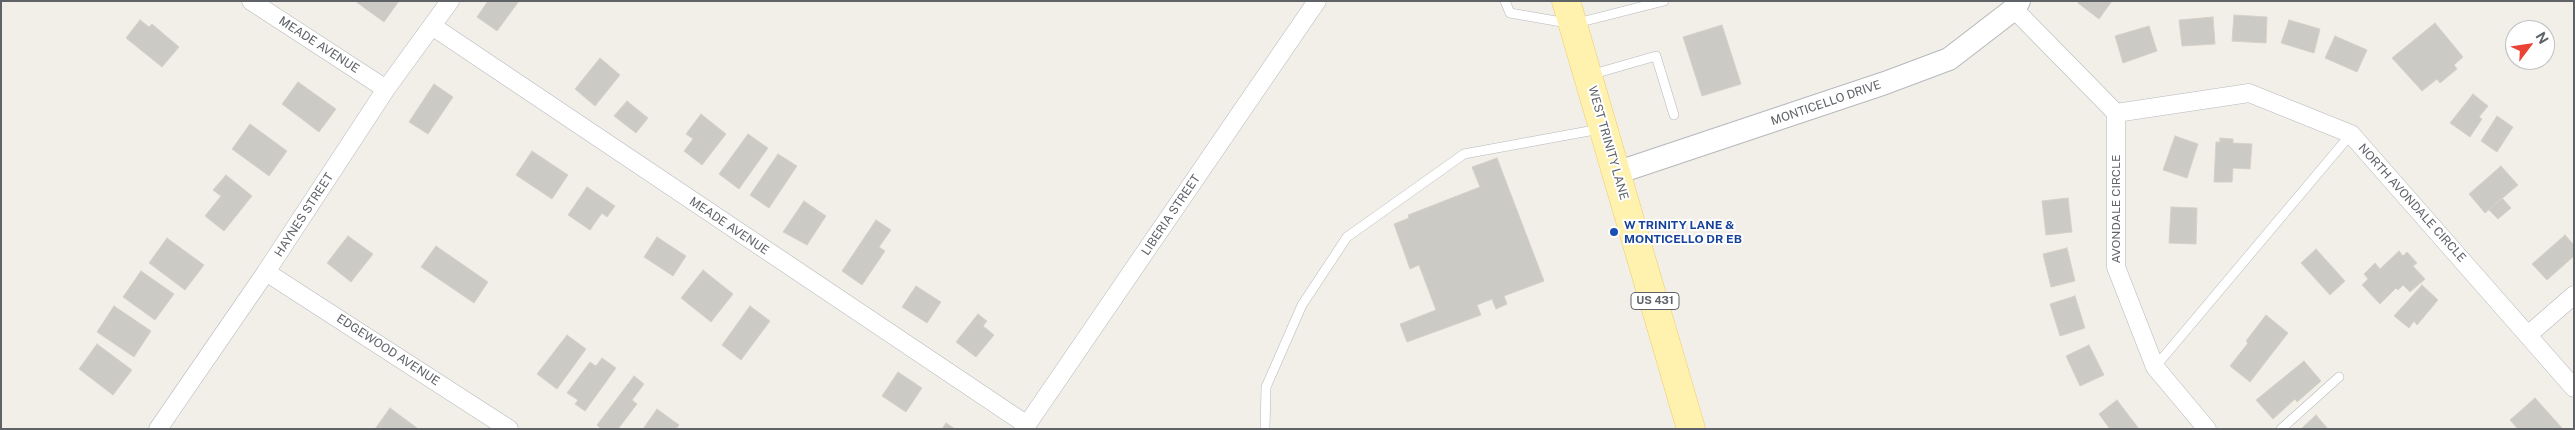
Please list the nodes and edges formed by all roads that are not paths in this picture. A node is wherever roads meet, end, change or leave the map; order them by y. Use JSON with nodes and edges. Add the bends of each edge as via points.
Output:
{"nodes":[{"id":1,"x":252,"y":1,"type":"edge"},
{"id":2,"x":450,"y":1,"type":"edge"},
{"id":3,"x":1317,"y":1,"type":"edge"},
{"id":4,"x":1505,"y":1,"type":"edge"},
{"id":5,"x":1664,"y":1,"type":"edge"},
{"id":6,"x":2017,"y":5,"type":"edge"},
{"id":7,"x":1569,"y":13,"type":"edge"},
{"id":8,"x":432,"y":26,"type":"junction"},
{"id":9,"x":1588,"y":75,"type":"junction"},
{"id":10,"x":386,"y":90,"type":"junction"},
{"id":11,"x":2116,"y":113,"type":"junction"},
{"id":12,"x":1674,"y":115,"type":"dead end"},
{"id":13,"x":1603,"y":129,"type":"junction"},
{"id":14,"x":2351,"y":134,"type":"junction"},
{"id":15,"x":1616,"y":173,"type":"junction"},
{"id":16,"x":266,"y":272,"type":"junction"},
{"id":17,"x":2574,"y":295,"type":"edge"},
{"id":18,"x":2528,"y":335,"type":"junction"},
{"id":19,"x":2155,"y":367,"type":"junction"},
{"id":20,"x":2339,"y":377,"type":"dead end"},
{"id":21,"x":2574,"y":388,"type":"edge"},
{"id":22,"x":1026,"y":427,"type":"edge"},
{"id":23,"x":158,"y":429,"type":"edge"},
{"id":24,"x":510,"y":429,"type":"edge"},
{"id":25,"x":1265,"y":429,"type":"edge"},
{"id":26,"x":1691,"y":429,"type":"edge"},
{"id":27,"x":2207,"y":429,"type":"edge"},
{"id":28,"x":2281,"y":429,"type":"edge"}],
"edges":[{"from":1,"to":10,"type":"street","name":"MEADE AVENUE"},
{"from":2,"to":8,"type":"street","name":"HAYNES STREET"},
{"from":3,"to":22,"type":"street","name":"LIBERIA STREET"},
{"from":4,"to":7,"type":"lane","via":[[1510,13]]},
{"from":5,"to":7,"type":"lane"},
{"from":6,"to":11,"type":"street"},
{"from":6,"to":15,"type":"street","name":"MONTICELLO DRIVE","via":[[1949,59]]},
{"from":7,"to":9,"type":"main road","name":"WEST TRINITY LANE","number":"US 431"},
{"from":8,"to":10,"type":"street","name":"HAYNES STREET"},
{"from":8,"to":22,"type":"street","name":"MEADE AVENUE"},
{"from":9,"to":12,"type":"lane","via":[[1656,56]]},
{"from":9,"to":13,"type":"main road","name":"WEST TRINITY LANE","number":"US 431"},
{"from":10,"to":16,"type":"street","name":"HAYNES STREET"},
{"from":11,"to":14,"type":"street","name":"NORTH AVONDALE CIRCLE","via":[[2249,93]]},
{"from":11,"to":19,"type":"street","name":"AVONDALE CIRCLE","via":[[2116,267]]},
{"from":13,"to":15,"type":"main road","name":"WEST TRINITY LANE","number":"US 431"},
{"from":13,"to":25,"type":"lane","via":[[1464,154],[1347,237],[1302,305],[1266,387]]},
{"from":14,"to":18,"type":"street","name":"NORTH AVONDALE CIRCLE"},
{"from":14,"to":19,"type":"lane"},
{"from":15,"to":26,"type":"main road","name":"WEST TRINITY LANE","number":"US 431"},
{"from":16,"to":23,"type":"street","name":"HAYNES STREET"},
{"from":16,"to":24,"type":"street","name":"EDGEWOOD AVENUE"},
{"from":17,"to":18,"type":"street"},
{"from":18,"to":21,"type":"street","name":"NORTH AVONDALE CIRCLE"},
{"from":19,"to":27,"type":"street","name":"AVONDALE CIRCLE"},
{"from":20,"to":28,"type":"lane"}]}
